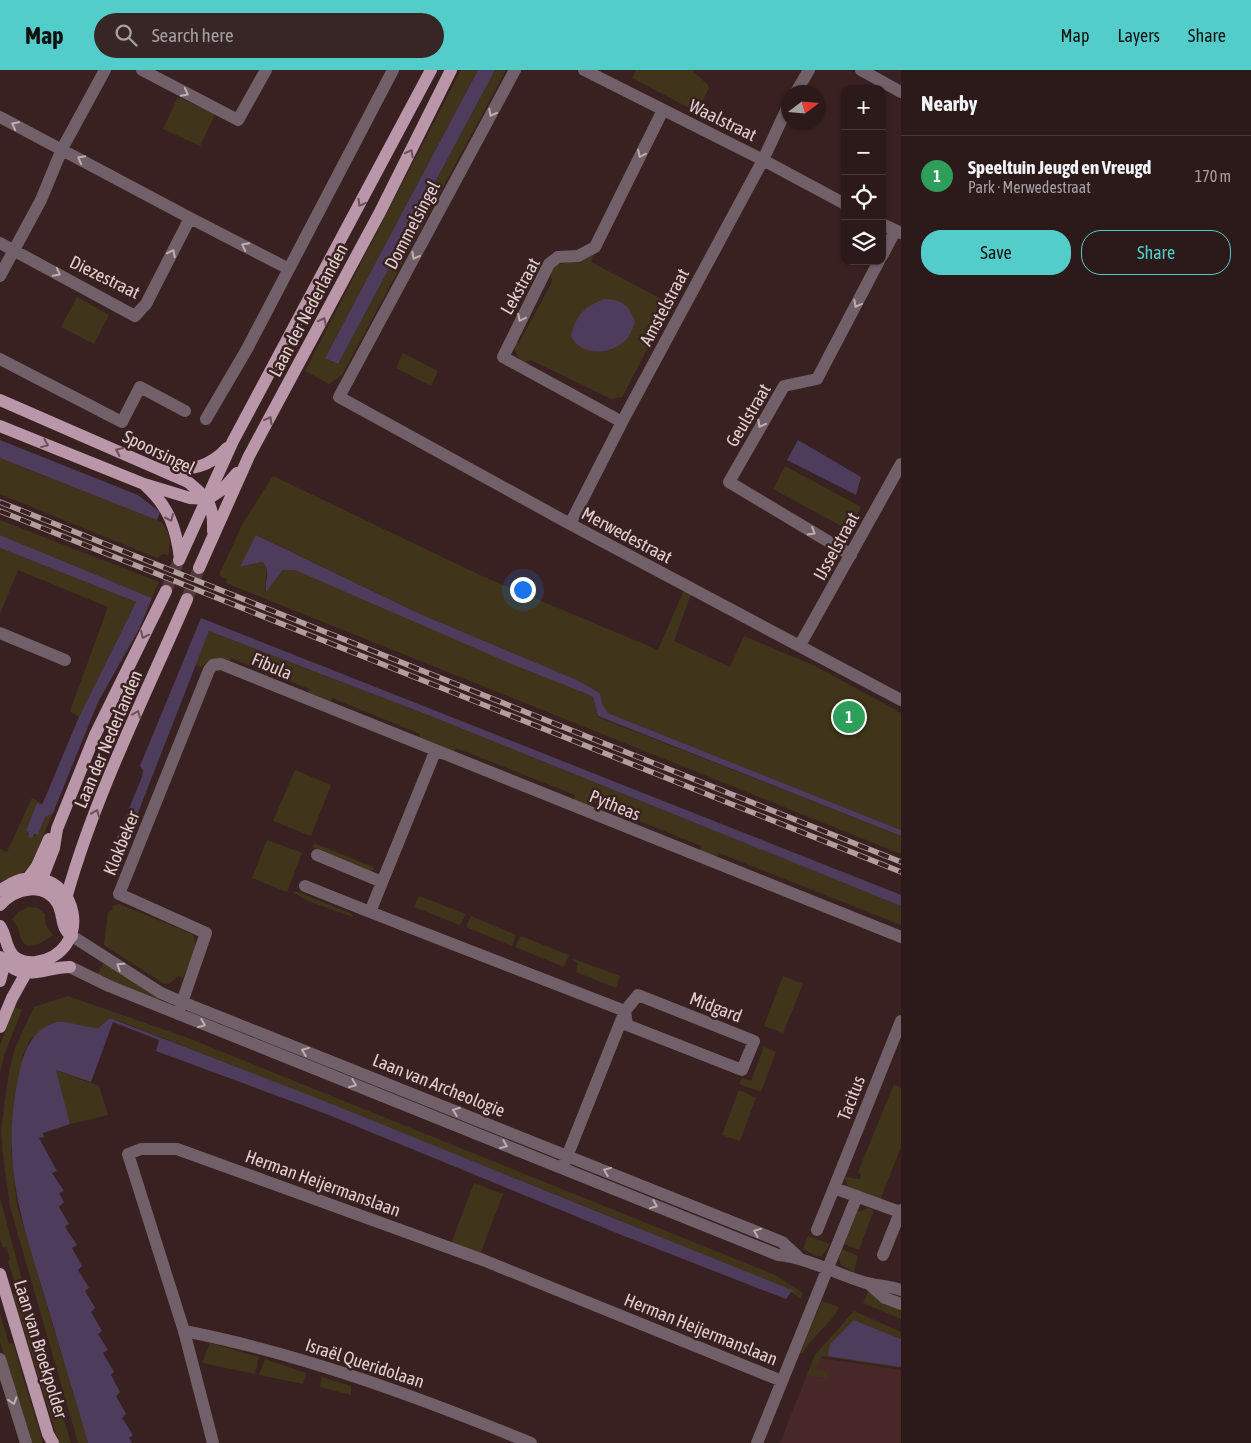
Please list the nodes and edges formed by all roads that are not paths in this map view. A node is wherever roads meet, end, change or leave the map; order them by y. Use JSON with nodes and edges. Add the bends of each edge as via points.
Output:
{"nodes":[{"id":1,"x":105,"y":70,"type":"edge"},
{"id":2,"x":142,"y":70,"type":"edge"},
{"id":3,"x":266,"y":70,"type":"edge"},
{"id":4,"x":393,"y":70,"type":"edge"},
{"id":5,"x":431,"y":70,"type":"edge"},
{"id":6,"x":451,"y":70,"type":"edge"},
{"id":7,"x":515,"y":70,"type":"edge"},
{"id":8,"x":809,"y":70,"type":"edge"},
{"id":9,"x":862,"y":70,"type":"edge"},
{"id":10,"x":590,"y":71,"type":"edge"},
{"id":11,"x":800,"y":85,"type":"edge"},
{"id":12,"x":901,"y":92,"type":"edge"},
{"id":13,"x":663,"y":110,"type":"junction"},
{"id":14,"x":0,"y":117,"type":"edge"},
{"id":15,"x":781,"y":121,"type":"edge"},
{"id":16,"x":62,"y":149,"type":"junction"},
{"id":17,"x":763,"y":160,"type":"junction"},
{"id":18,"x":841,"y":202,"type":"edge"},
{"id":19,"x":190,"y":218,"type":"junction"},
{"id":20,"x":886,"y":226,"type":"edge"},
{"id":21,"x":898,"y":232,"type":"edge"},
{"id":22,"x":0,"y":243,"type":"edge"},
{"id":23,"x":14,"y":250,"type":"junction"},
{"id":24,"x":886,"y":250,"type":"edge"},
{"id":25,"x":877,"y":265,"type":"edge"},
{"id":26,"x":289,"y":269,"type":"junction"},
{"id":27,"x":0,"y":276,"type":"edge"},
{"id":28,"x":0,"y":359,"type":"edge"},
{"id":29,"x":339,"y":398,"type":"joint"},
{"id":30,"x":0,"y":400,"type":"edge"},
{"id":31,"x":185,"y":411,"type":"dead end"},
{"id":32,"x":206,"y":419,"type":"dead end"},
{"id":33,"x":622,"y":422,"type":"junction"},
{"id":34,"x":0,"y":426,"type":"edge"},
{"id":35,"x":233,"y":441,"type":"junction"},
{"id":36,"x":250,"y":456,"type":"junction"},
{"id":37,"x":901,"y":464,"type":"edge"},
{"id":38,"x":164,"y":470,"type":"junction"},
{"id":39,"x":144,"y":484,"type":"junction"},
{"id":40,"x":208,"y":499,"type":"junction"},
{"id":41,"x":570,"y":524,"type":"junction"},
{"id":42,"x":213,"y":536,"type":"junction"},
{"id":43,"x":851,"y":555,"type":"junction"},
{"id":44,"x":200,"y":568,"type":"tunnel mouth"},
{"id":45,"x":166,"y":591,"type":"tunnel mouth"},
{"id":46,"x":187,"y":599,"type":"tunnel mouth"},
{"id":47,"x":0,"y":633,"type":"edge"},
{"id":48,"x":800,"y":646,"type":"junction"},
{"id":49,"x":65,"y":660,"type":"dead end"},
{"id":50,"x":213,"y":665,"type":"joint"},
{"id":51,"x":901,"y":700,"type":"edge"},
{"id":52,"x":316,"y":704,"type":"joint"},
{"id":53,"x":435,"y":752,"type":"junction"},
{"id":54,"x":57,"y":829,"type":"junction"},
{"id":55,"x":317,"y":855,"type":"dead end"},
{"id":56,"x":28,"y":878,"type":"junction"},
{"id":57,"x":382,"y":882,"type":"junction"},
{"id":58,"x":40,"y":884,"type":"junction"},
{"id":59,"x":304,"y":886,"type":"dead end"},
{"id":60,"x":0,"y":890,"type":"edge"},
{"id":61,"x":67,"y":895,"type":"junction"},
{"id":62,"x":0,"y":905,"type":"edge"},
{"id":63,"x":370,"y":912,"type":"junction"},
{"id":64,"x":0,"y":926,"type":"edge"},
{"id":65,"x":72,"y":936,"type":"junction"},
{"id":66,"x":901,"y":937,"type":"edge"},
{"id":67,"x":2,"y":959,"type":"edge"},
{"id":68,"x":70,"y":967,"type":"joint"},
{"id":69,"x":29,"y":968,"type":"junction"},
{"id":70,"x":0,"y":981,"type":"edge"},
{"id":71,"x":180,"y":1008,"type":"junction"},
{"id":72,"x":625,"y":1010,"type":"junction"},
{"id":73,"x":901,"y":1021,"type":"edge"},
{"id":74,"x":0,"y":1027,"type":"edge"},
{"id":75,"x":568,"y":1156,"type":"junction"},
{"id":76,"x":563,"y":1168,"type":"junction"},
{"id":77,"x":834,"y":1188,"type":"junction"},
{"id":78,"x":857,"y":1196,"type":"junction"},
{"id":79,"x":900,"y":1211,"type":"edge"},
{"id":80,"x":817,"y":1230,"type":"dead end"},
{"id":81,"x":883,"y":1255,"type":"dead end"},
{"id":82,"x":798,"y":1257,"type":"junction"},
{"id":83,"x":828,"y":1269,"type":"junction"},
{"id":84,"x":0,"y":1274,"type":"edge"},
{"id":85,"x":868,"y":1283,"type":"junction"},
{"id":86,"x":901,"y":1290,"type":"edge"},
{"id":87,"x":901,"y":1304,"type":"edge"},
{"id":88,"x":184,"y":1331,"type":"junction"},
{"id":89,"x":0,"y":1360,"type":"edge"},
{"id":90,"x":782,"y":1381,"type":"junction"},
{"id":91,"x":50,"y":1440,"type":"edge"},
{"id":92,"x":26,"y":1443,"type":"edge"},
{"id":93,"x":213,"y":1443,"type":"edge"},
{"id":94,"x":531,"y":1443,"type":"edge"},
{"id":95,"x":757,"y":1443,"type":"edge"}],
"edges":[{"from":1,"to":16,"type":"street"},
{"from":2,"to":3,"type":"street","one_way":true,"via":[[238,120]]},
{"from":4,"to":26,"type":"street","name":"Laan der Nederlanden"},
{"from":5,"to":35,"type":"main road","name":"Laan der Nederlanden","one_way":true},
{"from":36,"to":6,"type":"main road","name":"Laan der Nederlanden","one_way":true},
{"from":7,"to":29,"type":"street","name":"Dommelsingel","one_way":true},
{"from":8,"to":11,"type":"street"},
{"from":9,"to":12,"type":"street"},
{"from":10,"to":13,"type":"street","name":"Waalstraat"},
{"from":13,"to":17,"type":"street","name":"Waalstraat"},
{"from":13,"to":33,"type":"street","name":"Lekstraat","one_way":true,"via":[[595,247],[578,256],[558,258],[549,264],[503,356]]},
{"from":16,"to":14,"type":"street","one_way":true},
{"from":15,"to":17,"type":"street","name":"Amstelstraat"},
{"from":19,"to":16,"type":"street","one_way":true},
{"from":16,"to":23,"type":"street","via":[[41,200]]},
{"from":17,"to":18,"type":"street","name":"Waalstraat"},
{"from":17,"to":33,"type":"street","name":"Amstelstraat"},
{"from":23,"to":19,"type":"street","name":"Diezestraat","one_way":true,"via":[[135,316],[146,304]]},
{"from":26,"to":19,"type":"street","one_way":true},
{"from":20,"to":21,"type":"street"},
{"from":21,"to":24,"type":"street"},
{"from":22,"to":23,"type":"street"},
{"from":23,"to":27,"type":"street"},
{"from":25,"to":43,"type":"street","name":"Geulstraat","one_way":true,"via":[[817,378],[784,386],[729,482]]},
{"from":26,"to":32,"type":"street","name":"Laan der Nederlanden"},
{"from":28,"to":31,"type":"street","name":"Spoorsingel","via":[[122,422],[140,386]]},
{"from":29,"to":41,"type":"street","name":"Merwedestraat"},
{"from":38,"to":30,"type":"main road","name":"Spoorsingel","one_way":true},
{"from":33,"to":41,"type":"street","name":"Amstelstraat"},
{"from":34,"to":39,"type":"main road","name":"Spoorsingel","one_way":true},
{"from":35,"to":38,"type":"main road","via":[[219,458],[205,466]]},
{"from":35,"to":40,"type":"main road","name":"Laan der Nederlanden"},
{"from":36,"to":40,"type":"main road","via":[[223,489]]},
{"from":36,"to":42,"type":"main road","name":"Laan der Nederlanden"},
{"from":37,"to":43,"type":"street","name":"IJsselstraat"},
{"from":38,"to":40,"type":"main road","name":"Spoorsingel","via":[[188,482]]},
{"from":39,"to":40,"type":"main road","name":"Spoorsingel","via":[[190,498]]},
{"from":39,"to":40,"type":"main road","name":"Laan der Nederlanden","one_way":true,"via":[[160,500],[171,520],[180,559]]},
{"from":40,"to":42,"type":"main road","via":[[213,514]]},
{"from":41,"to":48,"type":"street","name":"Merwedestraat"},
{"from":42,"to":44,"type":"main road","name":"Laan der Nederlanden"},
{"from":43,"to":48,"type":"street","name":"IJsselstraat"},
{"from":45,"to":54,"type":"main road","name":"Laan der Nederlanden","one_way":true,"via":[[95,735]]},
{"from":61,"to":46,"type":"main road","name":"Laan der Nederlanden","one_way":true,"via":[[78,858],[118,759]]},
{"from":47,"to":49,"type":"street"},
{"from":48,"to":51,"type":"street","name":"Merwedestraat"},
{"from":50,"to":52,"type":"street","name":"Fibula","via":[[221,664]]},
{"from":50,"to":71,"type":"street","name":"Klokbeker","via":[[208,670],[119,894],[206,933]]},
{"from":52,"to":53,"type":"street","name":"Pytheas"},
{"from":53,"to":57,"type":"street"},
{"from":53,"to":66,"type":"street","name":"Pytheas"},
{"from":54,"to":56,"type":"main road","name":"Laan der Nederlanden","via":[[51,834]]},
{"from":54,"to":58,"type":"main road","name":"Laan der Nederlanden","via":[[54,848]]},
{"from":55,"to":57,"type":"street"},
{"from":56,"to":58,"type":"main road"},
{"from":56,"to":60,"type":"main road"},
{"from":57,"to":63,"type":"street"},
{"from":58,"to":61,"type":"main road","via":[[54,884]]},
{"from":58,"to":62,"type":"main road","via":[[14,893]]},
{"from":58,"to":65,"type":"main road","via":[[57,902],[64,927]]},
{"from":59,"to":63,"type":"street"},
{"from":61,"to":65,"type":"main road","via":[[75,922]]},
{"from":63,"to":72,"type":"street"},
{"from":64,"to":69,"type":"main road","via":[[12,954]]},
{"from":65,"to":69,"type":"main road","via":[[60,952]]},
{"from":71,"to":65,"type":"street","name":"Laan van Archeologie","one_way":true},
{"from":67,"to":69,"type":"main road"},
{"from":67,"to":70,"type":"main road"},
{"from":68,"to":69,"type":"main road","via":[[40,973]]},
{"from":68,"to":71,"type":"street","name":"Laan van Archeologie","via":[[109,986]]},
{"from":69,"to":74,"type":"main road"},
{"from":75,"to":71,"type":"street","name":"Laan van Archeologie","one_way":true},
{"from":71,"to":76,"type":"street","name":"Laan van Archeologie","one_way":true},
{"from":72,"to":72,"type":"street","name":"Midgard","via":[[627,1026],[742,1070],[754,1041],[638,995]]},
{"from":72,"to":75,"type":"street"},
{"from":73,"to":77,"type":"street","name":"Tacitus"},
{"from":75,"to":76,"type":"street"},
{"from":82,"to":75,"type":"street","name":"Laan van Archeologie","one_way":true,"via":[[782,1242]]},
{"from":76,"to":82,"type":"street","name":"Laan van Archeologie","one_way":true,"via":[[778,1254]]},
{"from":77,"to":78,"type":"street"},
{"from":77,"to":80,"type":"street","name":"Tacitus"},
{"from":78,"to":79,"type":"street"},
{"from":78,"to":83,"type":"street"},
{"from":79,"to":81,"type":"street"},
{"from":82,"to":83,"type":"street","name":"Laan van Archeologie"},
{"from":83,"to":85,"type":"street","name":"Laan van Archeologie"},
{"from":83,"to":90,"type":"street"},
{"from":84,"to":91,"type":"main road","name":"Laan van Broekpolder"},
{"from":85,"to":86,"type":"street","name":"Laan van Archeologie"},
{"from":85,"to":87,"type":"street","name":"Laan van Archeologie","via":[[885,1298]]},
{"from":88,"to":90,"type":"street","name":"Herman Heijermanslaan","via":[[128,1154],[141,1149],[177,1149],[483,1260]]},
{"from":88,"to":93,"type":"street","name":"Herman Heijermanslaan"},
{"from":88,"to":94,"type":"street","name":"Israël Queridolaan","via":[[239,1342],[426,1401]]},
{"from":89,"to":92,"type":"street","one_way":true},
{"from":90,"to":95,"type":"street"}]}
